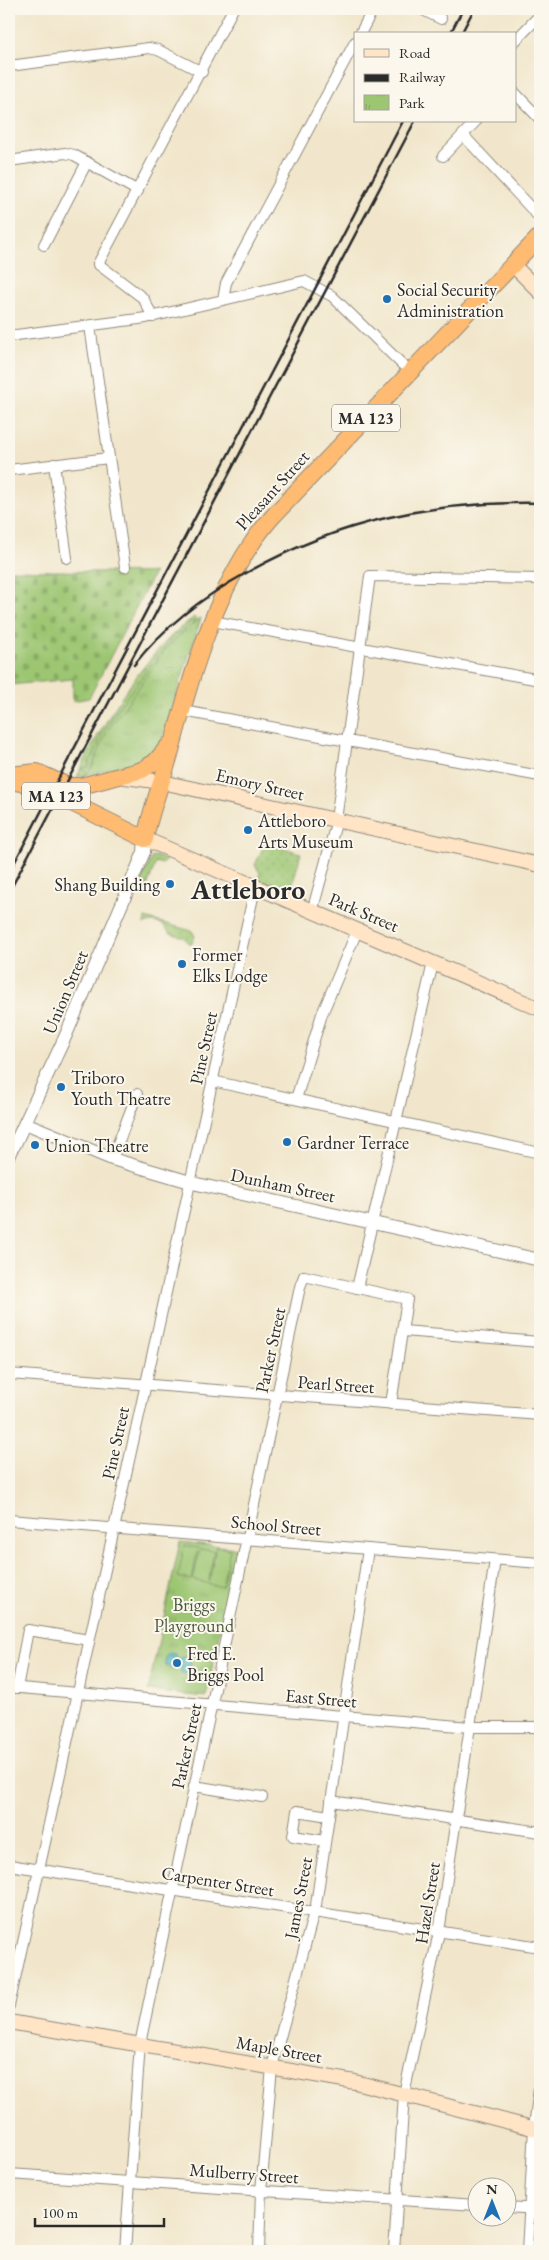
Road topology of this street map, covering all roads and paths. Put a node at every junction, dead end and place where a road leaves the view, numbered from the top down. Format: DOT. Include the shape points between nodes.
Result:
graph roads {
  1 [pos="233,9"];
  2 [pos="373,9"];
  3 [pos="420,9"];
  4 [pos="540,15"];
  5 [pos="441,19"];
  6 [pos="361,32"];
  7 [pos="516,40"];
  8 [pos="354,44"];
  9 [pos="9,66"];
  10 [pos="202,72"];
  11 [pos="516,94"];
  12 [pos="540,119"];
  13 [pos="475,122"];
  14 [pos="463,135"];
  15 [pos="443,156"];
  16 [pos="9,161"];
  17 [pos="87,162"];
  18 [pos="138,191"];
  19 [pos="540,218"];
  20 [pos="540,236"];
  21 [pos="44,245"];
  22 [pos="512,264"];
  23 [pos="540,292"];
  24 [pos="223,300"];
  25 [pos="153,317"];
  26 [pos="90,326"];
  27 [pos="9,336"];
  28 [pos="410,372"];
  29 [pos="109,458"];
  30 [pos="54,464"];
  31 [pos="9,470"];
  32 [pos="67,558"];
  33 [pos="125,567"];
  34 [pos="540,579"];
  35 [pos="212,621"];
  36 [pos="360,648"];
  37 [pos="540,680"];
  38 [pos="183,711"];
  39 [pos="174,738"];
  40 [pos="347,741"];
  41 [pos="9,775"];
  42 [pos="540,776"];
  43 [pos="117,778"];
  44 [pos="9,781"];
  45 [pos="100,782"];
  46 [pos="162,782"];
  47 [pos="102,816"];
  48 [pos="336,820"];
  49 [pos="145,839"];
  50 [pos="540,865"];
  51 [pos="255,888"];
  52 [pos="312,912"];
  53 [pos="358,931"];
  54 [pos="433,963"];
  55 [pos="540,1009"];
  56 [pos="212,1081"];
  57 [pos="137,1094"];
  58 [pos="296,1100"];
  59 [pos="396,1121"];
  60 [pos="25,1123"];
  61 [pos="10,1149"];
  62 [pos="540,1153"];
  63 [pos="112,1159"];
  64 [pos="190,1182"];
  65 [pos="372,1223"];
  66 [pos="540,1260"];
  67 [pos="357,1288"];
  68 [pos="403,1331"];
  69 [pos="540,1342"];
  70 [pos="9,1374"];
  71 [pos="145,1385"];
  72 [pos="277,1395"];
  73 [pos="392,1404"];
  74 [pos="540,1416"];
  75 [pos="9,1520"];
  76 [pos="113,1528"];
  77 [pos="246,1539"];
  78 [pos="368,1549"];
  79 [pos="494,1560"];
  80 [pos="540,1564"];
  81 [pos="89,1640"];
  82 [pos="13,1688"];
  83 [pos="77,1693"];
  84 [pos="212,1704"];
  85 [pos="344,1716"];
  86 [pos="470,1727"];
  87 [pos="540,1727"];
  88 [pos="194,1786"];
  89 [pos="262,1797"];
  90 [pos="331,1801"];
  91 [pos="329,1816"];
  92 [pos="456,1820"];
  93 [pos="540,1832"];
  94 [pos="325,1841"];
  95 [pos="9,1865"];
  96 [pos="38,1870"];
  97 [pos="172,1890"];
  98 [pos="314,1912"];
  99 [pos="440,1932"];
  100 [pos="540,1947"];
  101 [pos="9,2006"];
  102 [pos="9,2022"];
  103 [pos="140,2044"];
  104 [pos="272,2067"];
  105 [pos="540,2080"];
  106 [pos="404,2094"];
  107 [pos="537,2129"];
  108 [pos="9,2174"];
  109 [pos="130,2182"];
  110 [pos="261,2191"];
  111 [pos="398,2200"];
  112 [pos="466,2204"];
  113 [pos="516,2207"];
  114 [pos="529,2208"];
  115 [pos="540,2209"];
  116 [pos="125,2251"];
  117 [pos="259,2251"];
  118 [pos="394,2251"];
  119 [pos="527,2251"];
  1 -- 10 [label="street"];
  2 -- 6 [label="street"];
  3 -- 5 [label="street"];
  4 -- 7 [label="street"];
  8 -- 24 [label="street" via="226,283"];
  9 -- 10 [label="street" via="149,48"];
  10 -- 18 [label="street"];
  11 -- 12 [label="street"];
  13 -- 14 [label="street"];
  14 -- 15 [label="street"];
  14 -- 19 [label="street"];
  16 -- 17 [label="street" via="65,153"];
  17 -- 18 [label="street"];
  17 -- 21 [label="street"];
  18 -- 25 [label="street" via="98,264 143,298"];
  20 -- 22 [label="highway, Pleasant Street / MA 123"];
  22 -- 23 [label="main road"];
  22 -- 28 [label="highway, Pleasant Street / MA 123"];
  24 -- 25 [label="street"];
  24 -- 28 [label="street" via="297,282 310,283 332,296"];
  25 -- 26 [label="street"];
  26 -- 27 [label="street"];
  26 -- 29 [label="street"];
  28 -- 35 [label="highway, Pleasant Street / MA 123" via="260,530 233,573"];
  29 -- 30 [label="street"];
  29 -- 33 [label="street"];
  30 -- 31 [label="street"];
  30 -- 32 [label="street"];
  34 -- 36 [label="street" via="370,576"];
  35 -- 36 [label="street"];
  35 -- 38 [label="highway, Pleasant Street / MA 123"];
  36 -- 37 [label="street"];
  36 -- 40 [label="street"];
  38 -- 39 [label="highway, Pleasant Street / MA 123"];
  38 -- 40 [label="street"];
  39 -- 43 [label="highway, MA 123" via="152,764"];
  39 -- 46 [label="highway, Pleasant Street / MA 123"];
  40 -- 42 [label="street"];
  40 -- 48 [label="street"];
  41 -- 45 [label="highway, MA 123" via="37,772 74,787"];
  43 -- 45 [label="highway, MA 123"];
  43 -- 46 [label="main road, Emory Street"];
  44 -- 47 [label="highway, Park Street / MA 123" via="32,784"];
  45 -- 47 [label="highway" via="94,796 95,806"];
  46 -- 48 [label="main road, Emory Street"];
  46 -- 49 [label="highway, Pleasant Street / MA 123"];
  47 -- 49 [label="highway, Park Street / MA 123"];
  48 -- 50 [label="main road, Emory Street"];
  48 -- 52 [label="street"];
  49 -- 51 [label="main road, Park Street"];
  49 -- 60 [label="street, Union Street" via="137,869"];
  51 -- 52 [label="main road, Park Street"];
  51 -- 56 [label="street, Pine Street"];
  52 -- 53 [label="main road, Park Street"];
  53 -- 54 [label="main road, Park Street"];
  53 -- 58 [label="street" via="322,1014"];
  54 -- 55 [label="main road, Park Street"];
  54 -- 59 [label="street"];
  56 -- 58 [label="street"];
  56 -- 64 [label="street, Pine Street"];
  57 -- 63 [label="street"];
  58 -- 59 [label="street"];
  59 -- 62 [label="street"];
  59 -- 65 [label="street"];
  60 -- 61 [label="street, Union Street"];
  60 -- 63 [label="street, Dunham Street"];
  63 -- 64 [label="street, Dunham Street"];
  64 -- 65 [label="street, Dunham Street"];
  64 -- 71 [label="street, Pine Street"];
  65 -- 66 [label="street, Dunham Street"];
  65 -- 67 [label="street"];
  67 -- 68 [label="street" via="407,1299"];
  67 -- 72 [label="street, Parker Street" via="304,1276"];
  68 -- 69 [label="street"];
  68 -- 73 [label="street"];
  70 -- 71 [label="street, Pearl Street"];
  71 -- 72 [label="street, Pearl Street"];
  71 -- 76 [label="street, Pine Street"];
  72 -- 73 [label="street, Pearl Street"];
  72 -- 77 [label="street, Parker Street"];
  73 -- 74 [label="street, Pearl Street"];
  75 -- 76 [label="street, School Street"];
  76 -- 77 [label="street, School Street"];
  76 -- 81 [label="street, Pine Street"];
  77 -- 78 [label="street, School Street"];
  77 -- 84 [label="street, Parker Street"];
  78 -- 79 [label="street, School Street"];
  78 -- 85 [label="street, James Street"];
  79 -- 80 [label="street, School Street"];
  79 -- 86 [label="street, Hazel Street"];
  81 -- 82 [label="street" via="28,1630"];
  81 -- 83 [label="street, Pine Street"];
  82 -- 83 [label="street, East Street"];
  83 -- 84 [label="street, East Street"];
  83 -- 96 [label="street, Pine Street"];
  84 -- 85 [label="street, East Street"];
  84 -- 88 [label="street, Parker Street"];
  85 -- 86 [label="street, East Street"];
  85 -- 90 [label="street, James Street"];
  86 -- 87 [label="street, East Street"];
  86 -- 92 [label="street, Hazel Street"];
  88 -- 89 [label="street"];
  88 -- 97 [label="street, Parker Street"];
  90 -- 91 [label="street, James Street"];
  90 -- 92 [label="street"];
  91 -- 94 [label="street, James Street"];
  91 -- 94 [label="street" via="297,1811 292,1836"];
  92 -- 93 [label="street"];
  92 -- 99 [label="street, Hazel Street"];
  94 -- 98 [label="street, James Street"];
  95 -- 96 [label="street, Carpenter Street"];
  96 -- 97 [label="street, Carpenter Street"];
  96 -- 101 [label="street, Pine Street"];
  97 -- 98 [label="street, Carpenter Street"];
  97 -- 103 [label="street, Parker Street"];
  98 -- 99 [label="street, Carpenter Street"];
  98 -- 104 [label="street, James Street"];
  99 -- 100 [label="street, Carpenter Street"];
  99 -- 106 [label="street, Hazel Street"];
  102 -- 103 [label="main road, Maple Street"];
  103 -- 104 [label="main road, Maple Street"];
  103 -- 109 [label="street, Parker Street"];
  104 -- 106 [label="main road, Maple Street"];
  104 -- 110 [label="street, James Street"];
  105 -- 107 [label="street"];
  106 -- 107 [label="main road, Maple Street"];
  106 -- 111 [label="street, Hazel Street"];
  107 -- 114 [label="street"];
  108 -- 109 [label="street, Mulberry Street"];
  109 -- 110 [label="street, Mulberry Street"];
  109 -- 116 [label="street, Parker Street"];
  110 -- 111 [label="street, Mulberry Street"];
  110 -- 117 [label="street, James Street"];
  111 -- 112 [label="street, Mulberry Street"];
  111 -- 118 [label="street, Hazel Street"];
  113 -- 114 [label="street"];
  114 -- 115 [label="street"];
  114 -- 119 [label="street"];
}
